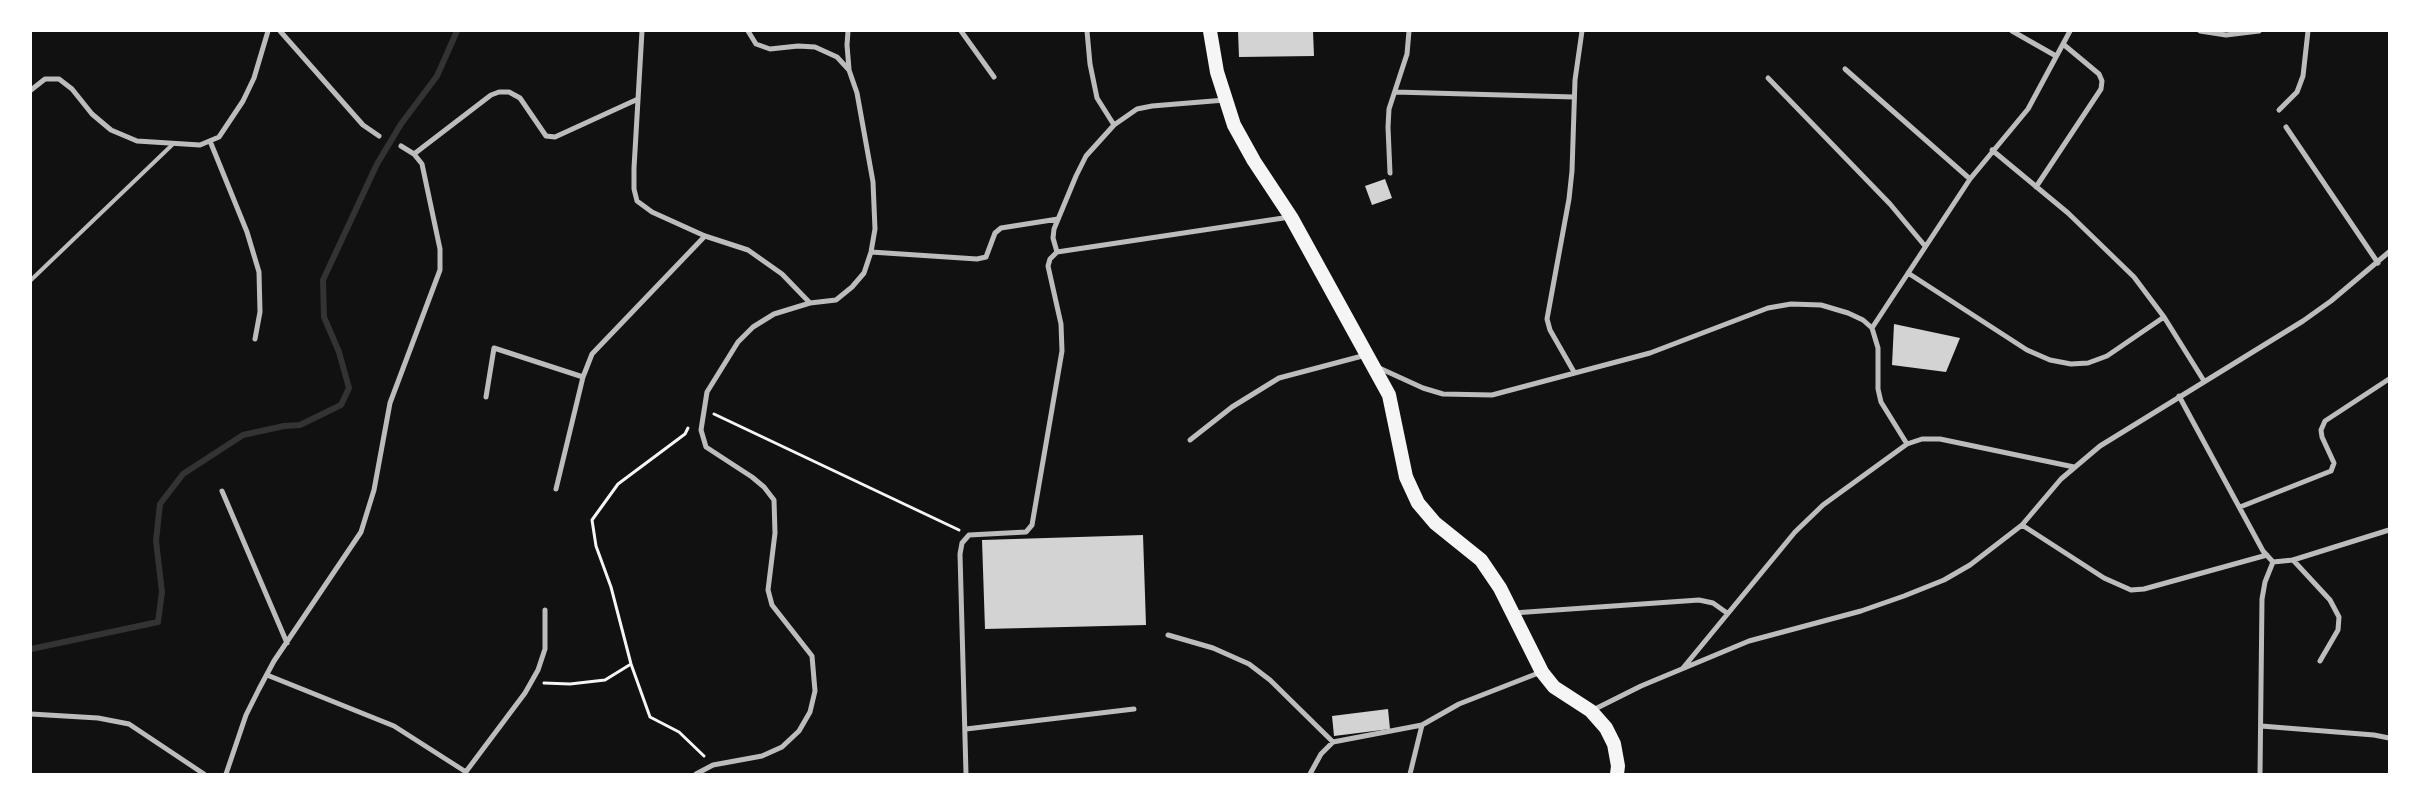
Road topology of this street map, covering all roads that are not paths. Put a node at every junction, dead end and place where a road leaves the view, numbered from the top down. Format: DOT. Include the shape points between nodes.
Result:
graph roads {
  1 [pos="268,31"];
  2 [pos="280,31"];
  3 [pos="642,31"];
  4 [pos="748,31"];
  5 [pos="848,31"];
  6 [pos="961,31"];
  7 [pos="1087,31"];
  8 [pos="1210,31"];
  9 [pos="1409,31"];
  10 [pos="1582,31"];
  11 [pos="2012,31"];
  12 [pos="2070,31"];
  13 [pos="2200,31"];
  14 [pos="2259,31"];
  15 [pos="2308,31"];
  16 [pos="2063,44"];
  17 [pos="2056,56"];
  18 [pos="1845,69"];
  19 [pos="849,70"];
  20 [pos="994,77"];
  21 [pos="1768,78"];
  22 [pos="31,90"];
  23 [pos="1395,92"];
  24 [pos="1574,97"];
  25 [pos="638,100"];
  26 [pos="1226,100"];
  27 [pos="2279,110"];
  28 [pos="1114,125"];
  29 [pos="2286,127"];
  30 [pos="379,136"];
  31 [pos="210,141"];
  32 [pos="172,145"];
  33 [pos="401,146"];
  34 [pos="1992,150"];
  35 [pos="414,154"];
  36 [pos="1390,173"];
  37 [pos="1970,179"];
  38 [pos="2036,187"];
  39 [pos="1290,217"];
  40 [pos="1058,220"];
  41 [pos="704,236"];
  42 [pos="1925,246"];
  43 [pos="872,252"];
  44 [pos="1057,252"];
  45 [pos="2389,252"];
  46 [pos="2378,263"];
  47 [pos="1908,273"];
  48 [pos="31,280"];
  49 [pos="810,303"];
  50 [pos="2164,317"];
  51 [pos="1872,328"];
  52 [pos="255,339"];
  53 [pos="1370,360"];
  54 [pos="1574,372"];
  55 [pos="583,377"];
  56 [pos="2389,379"];
  57 [pos="2204,381"];
  58 [pos="2179,396"];
  59 [pos="486,397"];
  60 [pos="1190,440"];
  61 [pos="1906,444"];
  62 [pos="2074,467"];
  63 [pos="556,489"];
  64 [pos="222,492"];
  65 [pos="2240,507"];
  66 [pos="2022,525"];
  67 [pos="2389,530"];
  68 [pos="2267,555"];
  69 [pos="2293,560"];
  70 [pos="2273,562"];
  71 [pos="545,610"];
  72 [pos="1513,613"];
  73 [pos="1727,614"];
  74 [pos="1168,635"];
  75 [pos="287,643"];
  76 [pos="2320,661"];
  77 [pos="1682,669"];
  78 [pos="1542,672"];
  79 [pos="266,675"];
  80 [pos="1134,708"];
  81 [pos="1591,711"];
  82 [pos="31,714"];
  83 [pos="1422,726"];
  84 [pos="2260,726"];
  85 [pos="966,729"];
  86 [pos="2389,738"];
  87 [pos="1333,742"];
  88 [pos="465,773"];
  89 [pos="204,774"];
  90 [pos="226,774"];
  91 [pos="696,774"];
  92 [pos="966,774"];
  93 [pos="1310,774"];
  94 [pos="1410,774"];
  95 [pos="1617,774"];
  96 [pos="2260,774"];
  1 -- 31 [label="street" via="254,78 243,101 219,137"];
  2 -- 30 [label="street" via="363,125"];
  3 -- 25 [label="street"];
  4 -- 19 [label="street" via="756,44 763,47 815,47 837,57"];
  5 -- 19 [label="street"];
  6 -- 20 [label="street"];
  7 -- 28 [label="street" via="1097,98"];
  8 -- 26 [label="highway"];
  9 -- 23 [label="street" via="1408,54"];
  10 -- 24 [label="street"];
  11 -- 17 [label="street"];
  12 -- 16 [label="street"];
  13 -- 14 [label="street" via="2226,35"];
  15 -- 27 [label="street" via="2298,92"];
  16 -- 17 [label="street"];
  16 -- 38 [label="street" via="2099,74 2101,89"];
  17 -- 34 [label="street" via="2028,109"];
  18 -- 37 [label="street"];
  19 -- 43 [label="street" via="857,93 873,182 875,229"];
  21 -- 42 [label="street" via="1890,204"];
  22 -- 32 [label="street" via="44,79 59,79 72,88 92,114 111,130 137,141"];
  23 -- 24 [label="street"];
  23 -- 36 [label="street" via="1389,109"];
  24 -- 54 [label="street" via="1571,180 1547,319"];
  25 -- 35 [label="street" via="555,137 546,136 520,98 499,92"];
  25 -- 41 [label="street" via="634,168 637,201 652,212"];
  26 -- 28 [label="street" via="1137,109"];
  26 -- 39 [label="highway" via="1234,125"];
  28 -- 40 [label="street" via="1086,156"];
  29 -- 46 [label="street"];
  31 -- 32 [label="street" via="200,145"];
  31 -- 52 [label="street" via="248,232 257,266 260,312"];
  32 -- 48 [label="lane"];
  33 -- 35 [label="street"];
  34 -- 37 [label="street"];
  34 -- 38 [label="street"];
  35 -- 75 [label="street" via="422,164 440,249 440,270 390,403 374,490 361,532"];
  37 -- 42 [label="street"];
  38 -- 50 [label="street" via="2128,271"];
  39 -- 44 [label="street"];
  39 -- 53 [label="highway"];
  40 -- 43 [label="street" via="1001,228 995,234 986,257 977,259"];
  40 -- 44 [label="street" via="1053,238"];
  41 -- 49 [label="street" via="748,250 769,263"];
  41 -- 55 [label="street" via="607,336 592,354"];
  42 -- 47 [label="street"];
  43 -- 49 [label="street" via="864,273 852,287 836,300"];
  44 -- 85 [label="street" via="1048,266 1062,351 1032,524 1026,532 969,535 962,543"];
  45 -- 46 [label="street"];
  46 -- 57 [label="street" via="2303,321"];
  47 -- 50 [label="street" via="2027,350 2050,360 2071,364 2088,363 2107,356"];
  47 -- 51 [label="street"];
  49 -- 91 [label="street" via="774,314 743,337 707,392 701,430 706,447 752,477 774,500 775,534 768,590 772,604 812,656 815,691 810,712 799,731 782,747 762,756 713,765"];
  50 -- 57 [label="street"];
  51 -- 54 [label="street" via="1848,313 1821,305 1791,304 1768,308 1650,353"];
  51 -- 61 [label="street" via="1878,348 1878,389"];
  53 -- 54 [label="street" via="1423,388 1464,396 1492,395"];
  53 -- 60 [label="street" via="1280,378 1232,407"];
  53 -- 72 [label="highway" via="1389,395 1406,477 1418,503 1435,522 1481,560"];
  55 -- 59 [label="street" via="494,348"];
  55 -- 63 [label="street"];
  56 -- 65 [label="street" via="2325,421 2321,430 2334,463 2331,471"];
  57 -- 58 [label="street"];
  58 -- 62 [label="street" via="2100,446"];
  58 -- 65 [label="street"];
  61 -- 62 [label="street" via="1940,439"];
  61 -- 73 [label="street" via="1823,505 1795,532"];
  62 -- 66 [label="street"];
  64 -- 75 [label="street"];
  65 -- 68 [label="street"];
  66 -- 68 [label="street" via="2104,578 2131,590"];
  66 -- 77 [label="street" via="1970,565 1944,580 1861,611 1749,641"];
  67 -- 69 [label="street"];
  68 -- 70 [label="street"];
  69 -- 70 [label="street"];
  69 -- 76 [label="street" via="2330,600 2339,617 2338,630"];
  70 -- 84 [label="street" via="2262,599"];
  71 -- 88 [label="street" via="545,649 538,670 525,693"];
  72 -- 73 [label="street" via="1699,600 1713,603"];
  72 -- 78 [label="highway"];
  73 -- 77 [label="street"];
  74 -- 87 [label="street" via="1213,648 1249,664 1270,680"];
  75 -- 79 [label="street"];
  77 -- 81 [label="street"];
  78 -- 81 [label="highway" via="1554,687"];
  78 -- 83 [label="street" via="1459,704"];
  79 -- 88 [label="street" via="394,726"];
  79 -- 90 [label="street" via="246,715"];
  80 -- 85 [label="street"];
  81 -- 95 [label="highway" via="1606,728 1614,744"];
  82 -- 89 [label="street" via="98,718 129,724"];
  83 -- 87 [label="street"];
  83 -- 94 [label="street"];
  84 -- 86 [label="street"];
  84 -- 96 [label="street"];
  85 -- 92 [label="street"];
  87 -- 93 [label="street" via="1321,754"];
}
